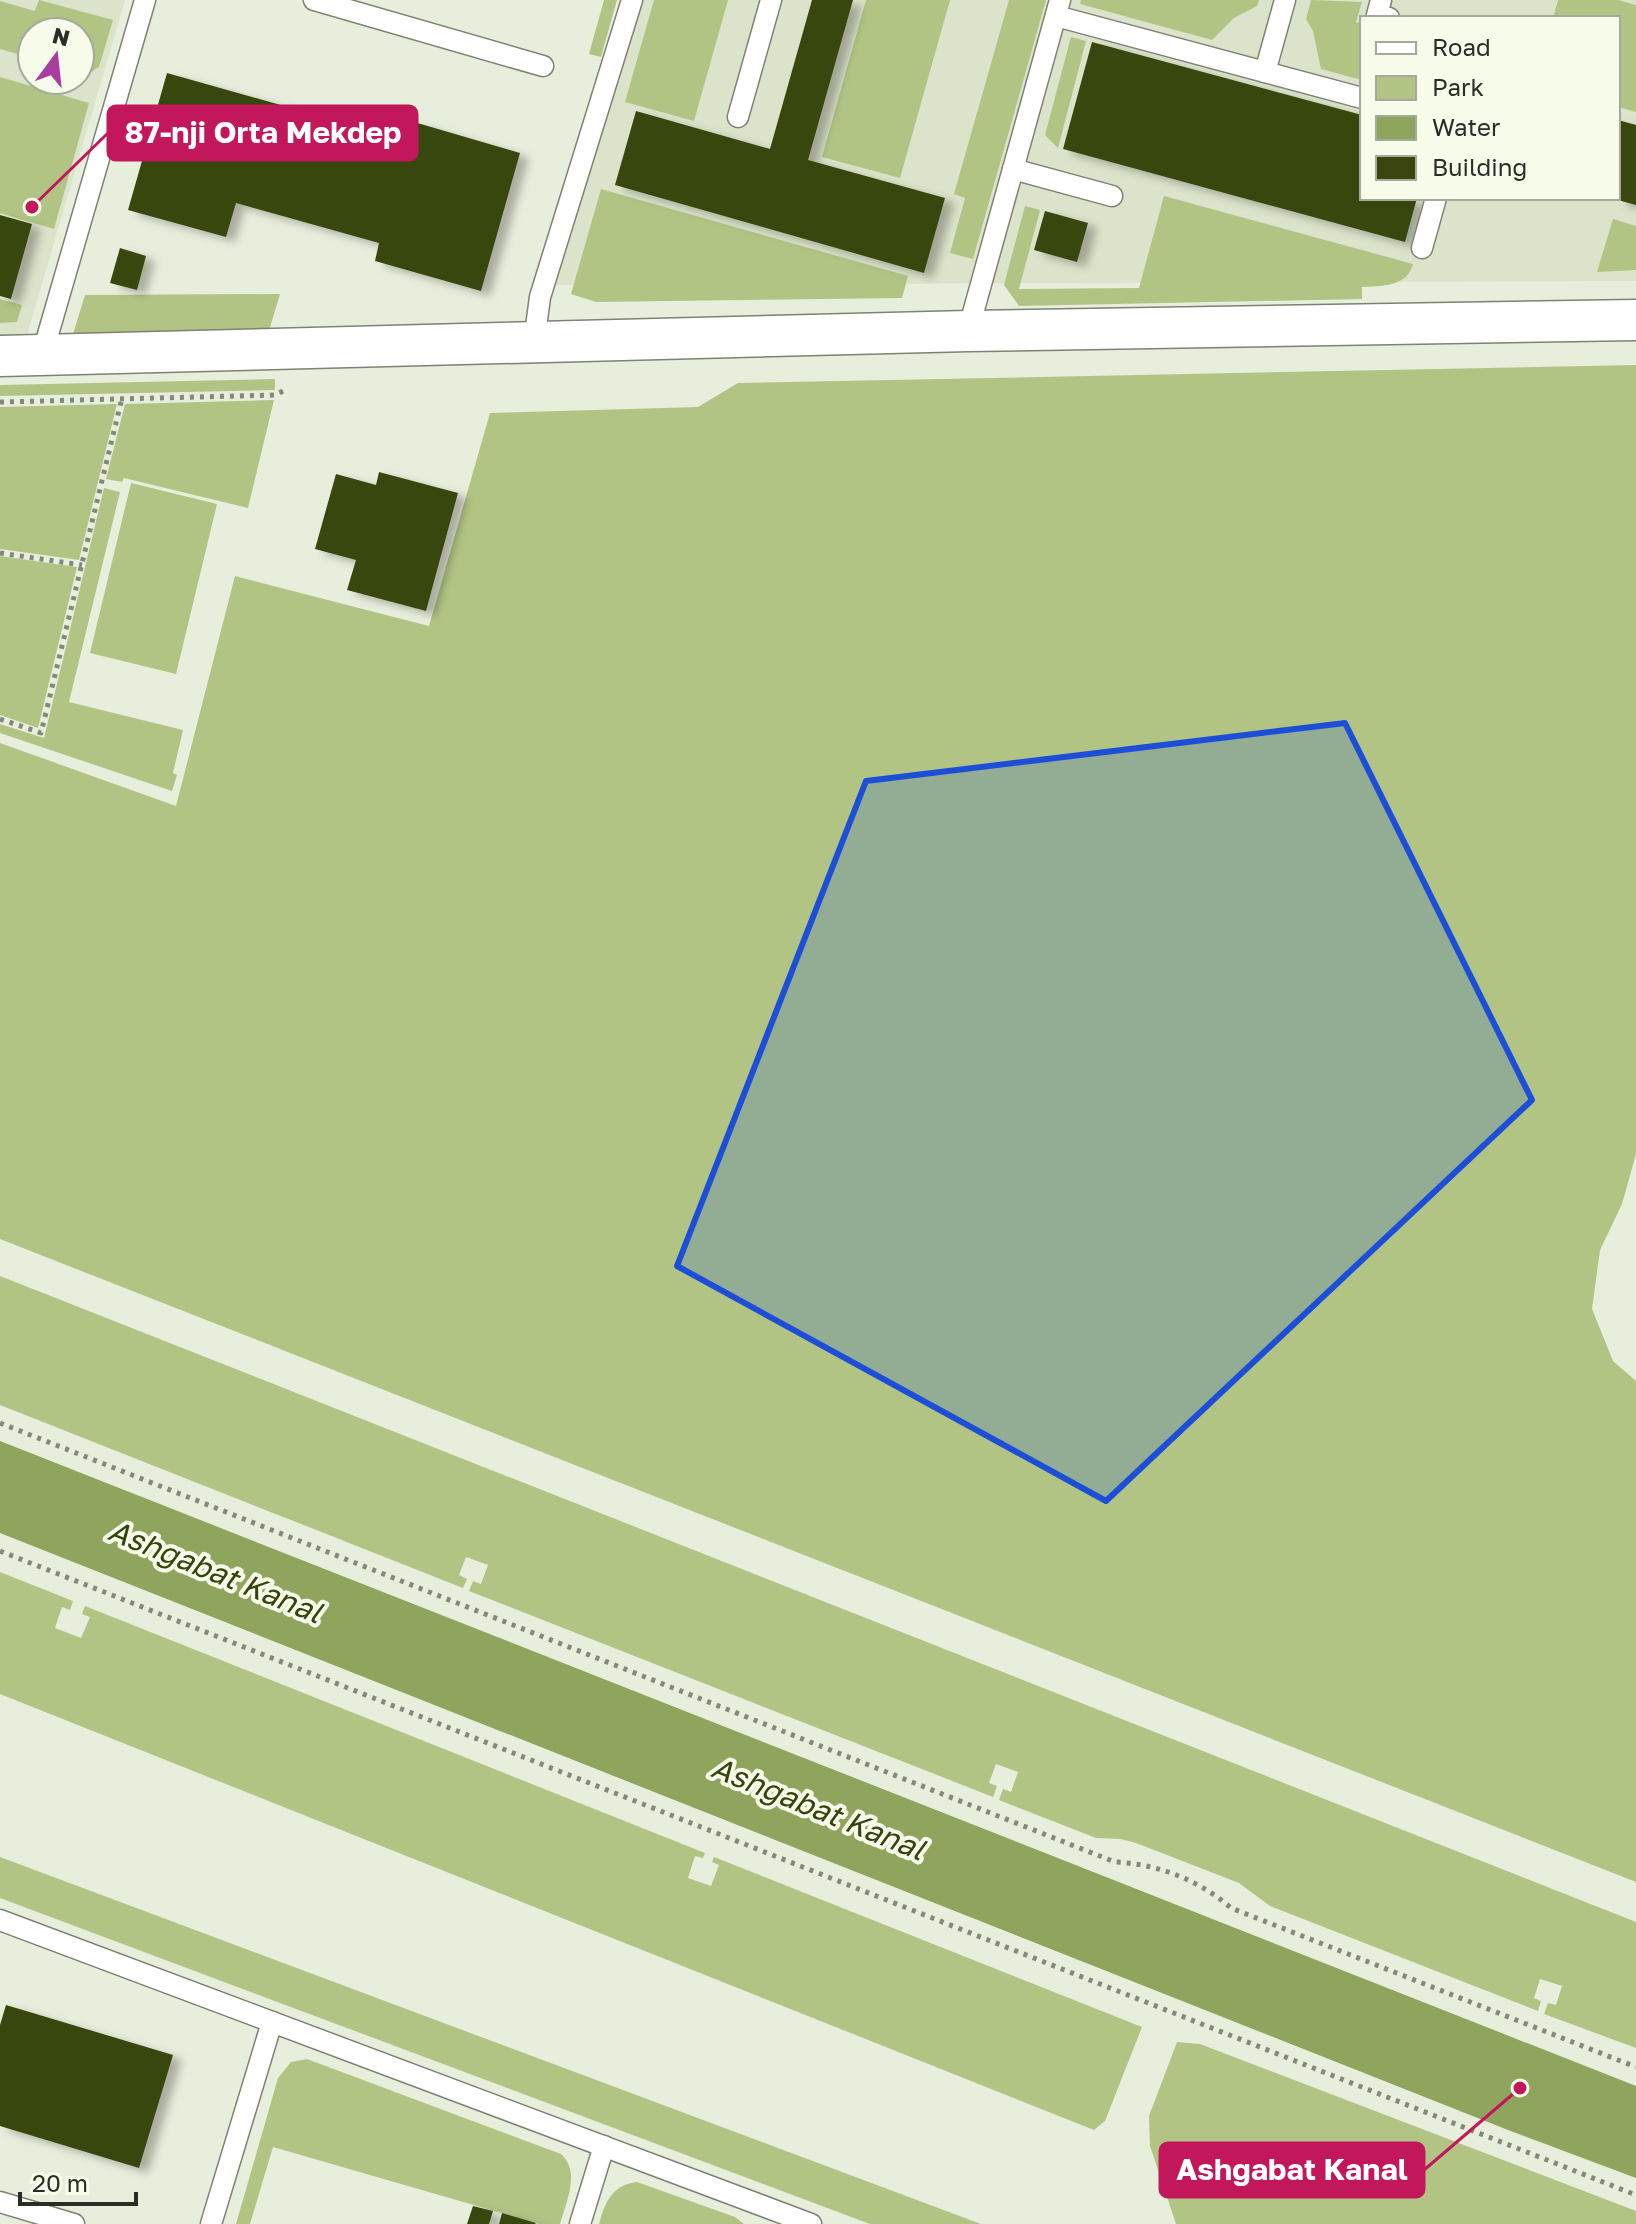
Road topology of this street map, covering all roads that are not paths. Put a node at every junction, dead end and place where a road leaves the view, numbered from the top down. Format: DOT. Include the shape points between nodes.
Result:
graph roads {
  1 [pos="145,0"];
  2 [pos="314,0"];
  3 [pos="632,0"];
  4 [pos="771,0"];
  5 [pos="1285,0"];
  6 [pos="1058,8"];
  7 [pos="543,66"];
  8 [pos="1265,72"];
  9 [pos="1360,97"];
  10 [pos="738,117"];
  11 [pos="1013,169"];
  12 [pos="1112,196"];
  13 [pos="1435,200"];
  14 [pos="1422,248"];
  15 [pos="1636,320"];
  16 [pos="968,331"];
  17 [pos="534,342"];
  18 [pos="42,355"];
  19 [pos="0,356"];
  20 [pos="0,1920"];
  21 [pos="272,2022"];
  22 [pos="604,2146"];
  23 [pos="0,2202"];
  24 [pos="74,2224"];
  25 [pos="211,2224"];
  26 [pos="580,2224"];
  27 [pos="811,2224"];
  1 -- 18 [label="lane"];
  2 -- 7 [label="lane"];
  3 -- 17 [label="lane" via="540,297"];
  4 -- 10 [label="lane"];
  5 -- 8 [label="lane"];
  6 -- 8 [label="lane"];
  6 -- 11 [label="lane"];
  8 -- 9 [label="lane"];
  11 -- 12 [label="lane"];
  11 -- 16 [label="lane"];
  13 -- 14 [label="lane"];
  15 -- 16 [label="street"];
  16 -- 17 [label="street"];
  17 -- 18 [label="street"];
  18 -- 19 [label="street"];
  20 -- 21 [label="lane"];
  21 -- 22 [label="lane"];
  21 -- 25 [label="lane"];
  22 -- 26 [label="lane"];
  22 -- 27 [label="lane"];
  23 -- 24 [label="lane"];
}
